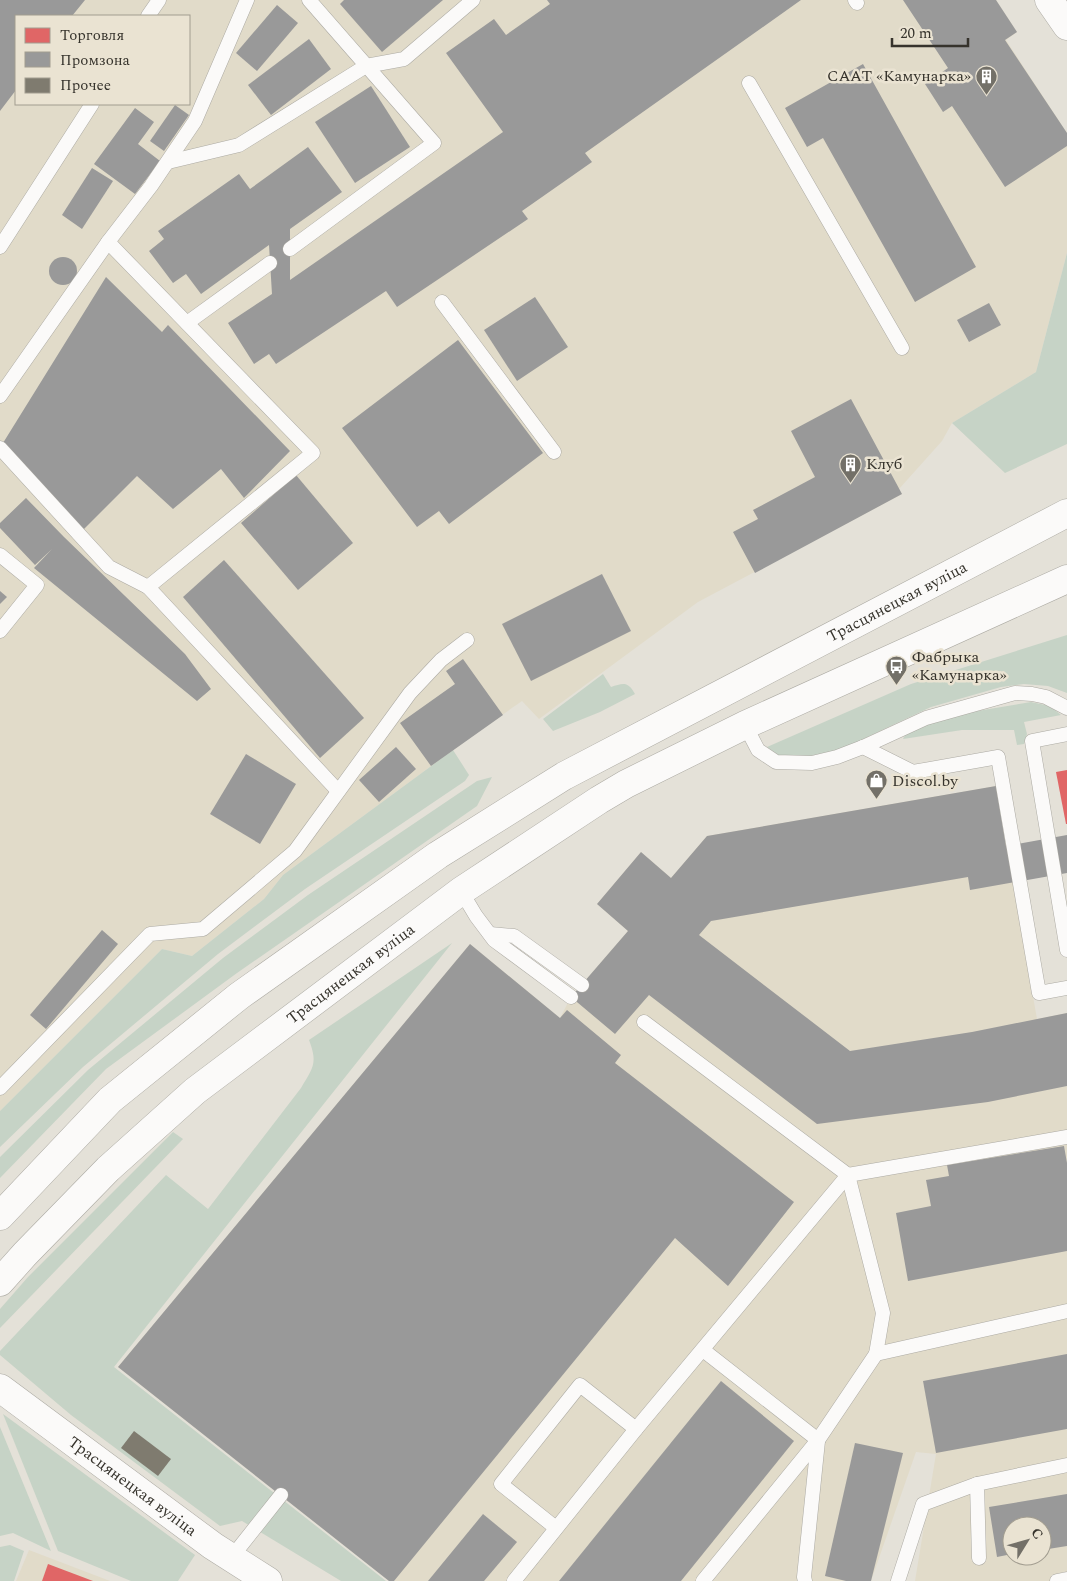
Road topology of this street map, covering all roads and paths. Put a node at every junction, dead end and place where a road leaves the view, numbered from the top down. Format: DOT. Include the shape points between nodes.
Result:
graph roads {
  1 [pos="158,0"];
  2 [pos="247,0"];
  3 [pos="308,0"];
  4 [pos="473,0"];
  5 [pos="1049,0"];
  6 [pos="149,15"];
  7 [pos="1067,26"];
  8 [pos="366,66"];
  9 [pos="749,83"];
  10 [pos="91,105"];
  11 [pos="168,162"];
  12 [pos="1,242"];
  13 [pos="108,242"];
  14 [pos="290,249"];
  15 [pos="270,263"];
  16 [pos="442,302"];
  17 [pos="187,323"];
  18 [pos="902,348"];
  19 [pos="0,396"];
  20 [pos="0,448"];
  21 [pos="554,452"];
  22 [pos="1067,513"];
  23 [pos="0,556"];
  24 [pos="1067,579"];
  25 [pos="148,587"];
  26 [pos="0,631"];
  27 [pos="467,640"];
  28 [pos="726,691"];
  29 [pos="1067,708"];
  30 [pos="745,725"];
  31 [pos="1067,734"];
  32 [pos="863,747"];
  33 [pos="338,791"];
  34 [pos="461,891"];
  35 [pos="490,934"];
  36 [pos="1067,950"];
  37 [pos="582,985"];
  38 [pos="1067,988"];
  39 [pos="572,997"];
  40 [pos="644,1022"];
  41 [pos="0,1088"];
  42 [pos="1067,1136"];
  43 [pos="848,1175"];
  44 [pos="0,1216"];
  45 [pos="0,1282"];
  46 [pos="1067,1311"];
  47 [pos="702,1350"];
  48 [pos="876,1354"];
  49 [pos="0,1388"];
  50 [pos="636,1429"];
  51 [pos="818,1440"];
  52 [pos="1067,1465"];
  53 [pos="977,1484"];
  54 [pos="280,1495"];
  55 [pos="556,1528"];
  56 [pos="231,1558"];
  57 [pos="979,1558"];
  58 [pos="1067,1579"];
  59 [pos="268,1581"];
  60 [pos="514,1581"];
  61 [pos="703,1581"];
  62 [pos="805,1581"];
  63 [pos="898,1581"];
  64 [pos="1057,1581"];
  1 -- 6 [label="lane"];
  2 -- 11 [label="lane" via="195,121"];
  3 -- 8 [label="lane"];
  4 -- 8 [label="lane" via="404,58"];
  5 -- 7 [label="main road"];
  8 -- 11 [label="lane" via="239,146"];
  8 -- 14 [label="lane" via="434,143"];
  9 -- 18 [label="lane"];
  10 -- 12 [label="lane"];
  11 -- 13 [label="lane"];
  13 -- 17 [label="lane"];
  13 -- 19 [label="lane"];
  15 -- 17 [label="lane"];
  16 -- 21 [label="lane"];
  17 -- 25 [label="lane" via="313,453"];
  20 -- 25 [label="lane" via="109,567"];
  22 -- 28 [label="main road, Трасцянецкая вуліца"];
  23 -- 26 [label="lane" via="37,585"];
  24 -- 30 [label="main road, Трасцянецкая вуліца"];
  25 -- 33 [label="lane"];
  27 -- 33 [label="lane" via="441,660 410,693"];
  28 -- 30 [label="main road"];
  28 -- 44 [label="main road, Трасцянецкая вуліца" via="547,786 438,855 239,996 110,1100"];
  29 -- 32 [label="lane" via="1046,697 1015,693 926,718"];
  30 -- 32 [label="lane" via="758,750 776,762 812,762"];
  30 -- 34 [label="main road, Трасцянецкая вуліца" via="626,784"];
  31 -- 36 [label="lane" via="1032,741"];
  32 -- 38 [label="lane" via="913,772 998,757 1039,993"];
  33 -- 41 [label="lane" via="295,851 203,930 150,934"];
  34 -- 35 [label="lane"];
  34 -- 45 [label="main road, Трасцянецкая вуліца" via="195,1091 108,1169"];
  35 -- 37 [label="lane" via="514,936"];
  35 -- 39 [label="lane"];
  40 -- 43 [label="lane"];
  42 -- 43 [label="lane"];
  43 -- 47 [label="lane"];
  43 -- 48 [label="lane" via="883,1313"];
  46 -- 48 [label="lane"];
  47 -- 50 [label="lane"];
  47 -- 51 [label="lane"];
  48 -- 51 [label="lane"];
  49 -- 56 [label="main road, Трасцянецкая вуліца"];
  50 -- 55 [label="lane"];
  50 -- 55 [label="lane" via="580,1385 501,1484"];
  51 -- 61 [label="lane"];
  51 -- 62 [label="lane"];
  52 -- 53 [label="lane"];
  53 -- 57 [label="lane"];
  53 -- 63 [label="lane" via="923,1504"];
  54 -- 56 [label="lane"];
  55 -- 60 [label="lane"];
  56 -- 59 [label="main road, Трасцянецкая вуліца"];
  58 -- 64 [label="lane"];
}
